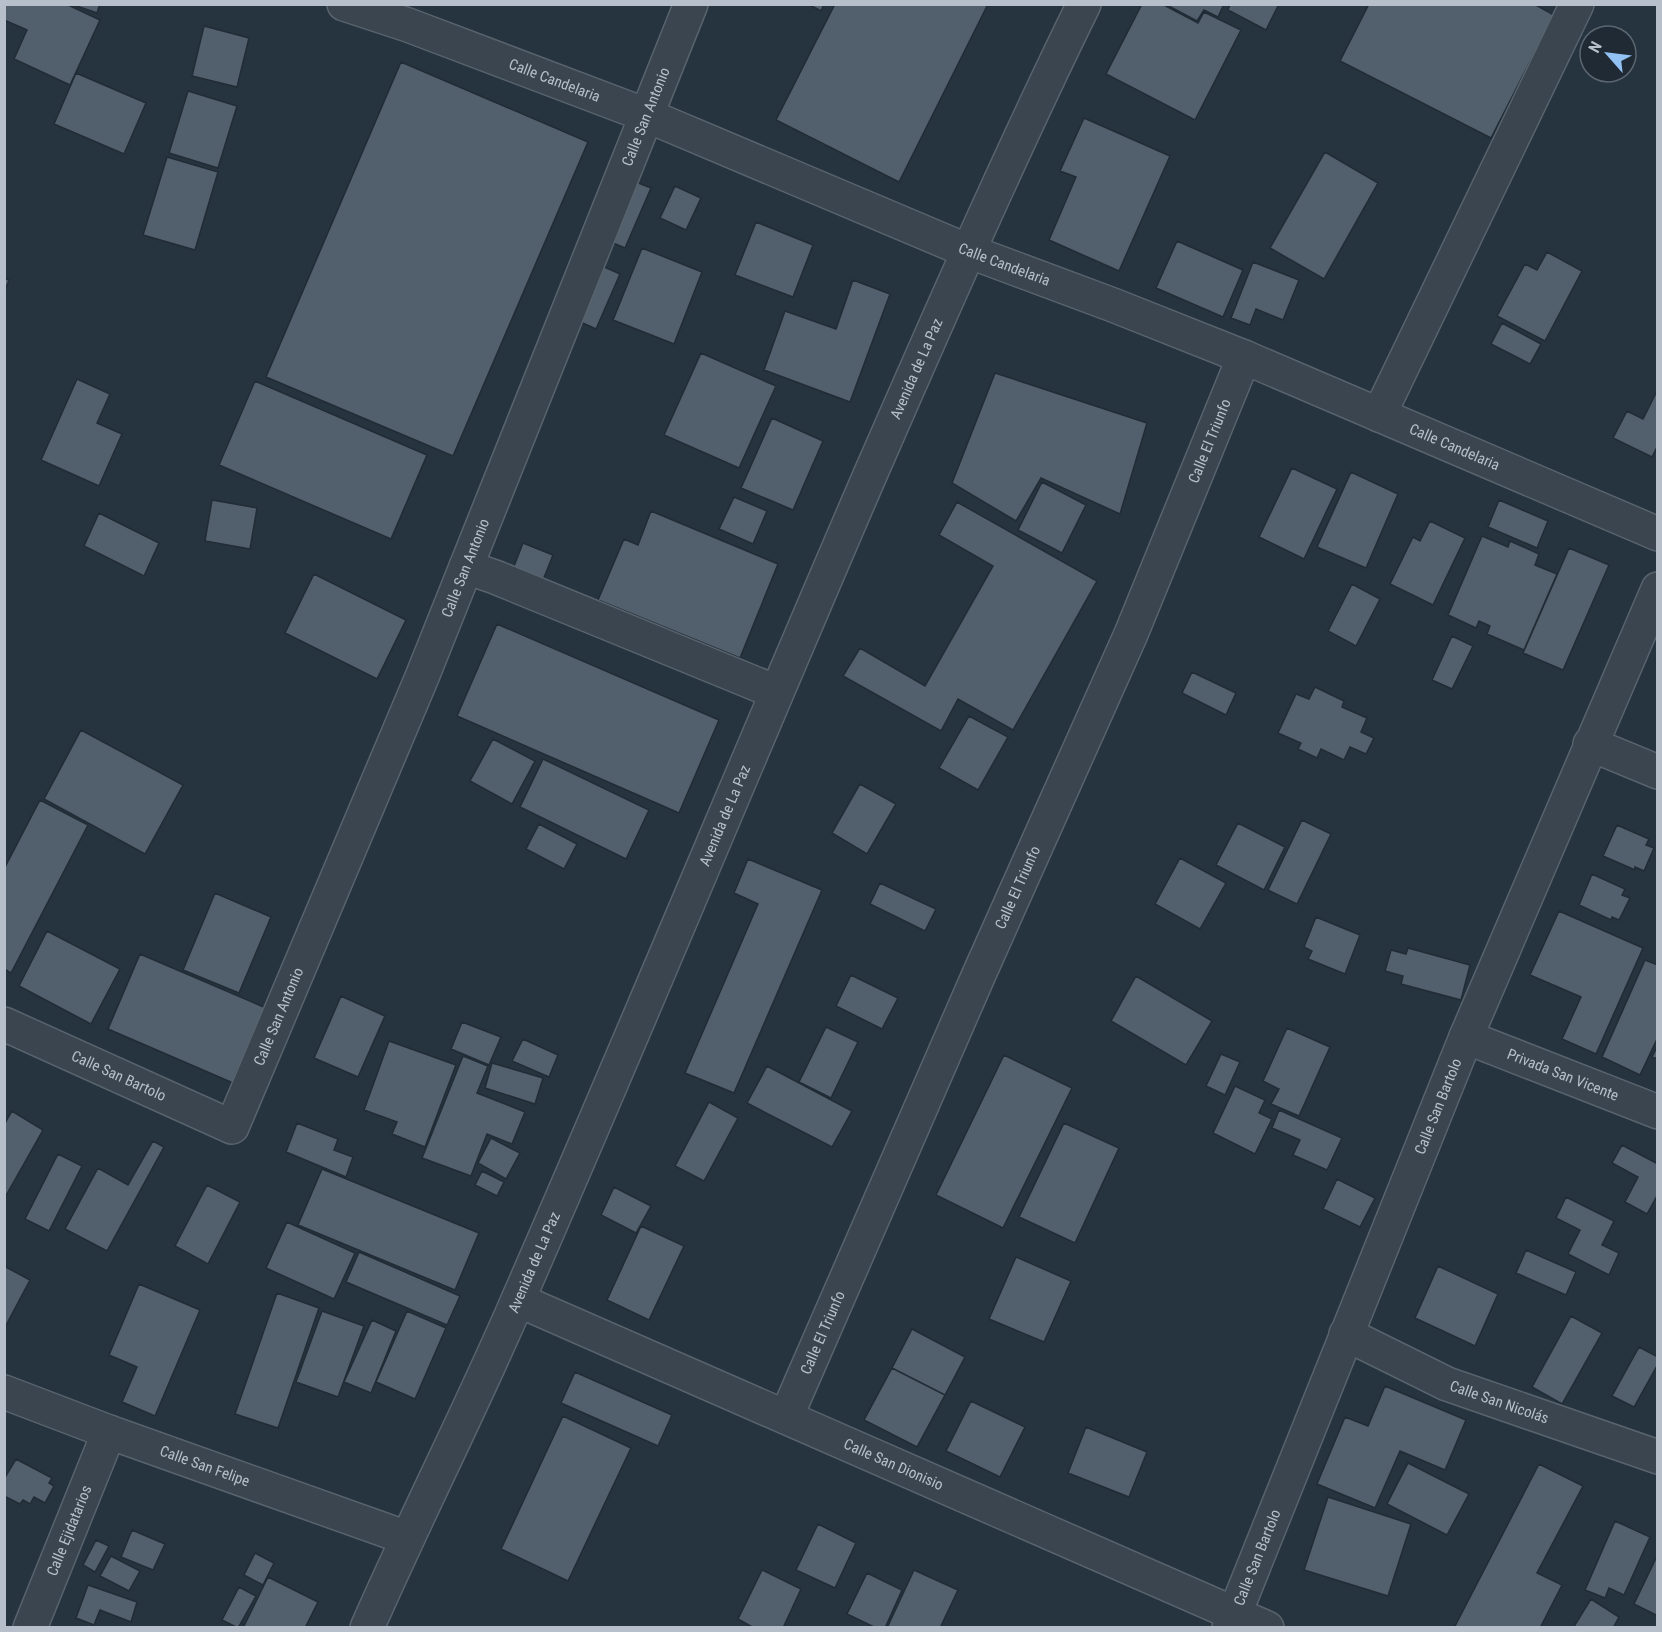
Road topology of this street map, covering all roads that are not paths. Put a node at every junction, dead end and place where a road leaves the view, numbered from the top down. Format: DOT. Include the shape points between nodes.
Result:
graph roads {
  1 [pos="344,4"];
  2 [pos="691,4"];
  3 [pos="1084,4"];
  4 [pos="1577,4"];
  5 [pos="646,115"];
  6 [pos="968,250"];
  7 [pos="1244,357"];
  8 [pos="1379,415"];
  9 [pos="1658,534"];
  10 [pos="466,567"];
  11 [pos="1658,589"];
  12 [pos="776,692"];
  13 [pos="1590,744"];
  14 [pos="1658,772"];
  15 [pos="4,1024"];
  16 [pos="1466,1037"];
  17 [pos="1658,1112"];
  18 [pos="232,1127"];
  19 [pos="518,1300"];
  20 [pos="1346,1334"];
  21 [pos="4,1392"];
  22 [pos="786,1417"];
  23 [pos="108,1432"];
  24 [pos="1658,1457"];
  25 [pos="407,1538"];
  26 [pos="1231,1620"];
  27 [pos="30,1628"];
  28 [pos="367,1628"];
  29 [pos="1267,1628"];
  1 -- 5 [label="street, Calle Candelaria"];
  2 -- 5 [label="street, Calle San Antonio"];
  3 -- 6 [label="street, Avenida de La Paz"];
  4 -- 8 [label="street"];
  5 -- 6 [label="street, Calle Candelaria"];
  5 -- 10 [label="street, Calle San Antonio"];
  6 -- 7 [label="street, Calle Candelaria"];
  6 -- 12 [label="street, Avenida de La Paz"];
  7 -- 8 [label="street, Calle Candelaria"];
  7 -- 22 [label="street, Calle El Triunfo" via="1131,634"];
  8 -- 9 [label="street, Calle Candelaria"];
  10 -- 12 [label="street"];
  10 -- 18 [label="street, Calle San Antonio"];
  11 -- 13 [label="street, Calle San Bartolo"];
  12 -- 19 [label="street, Avenida de La Paz"];
  13 -- 14 [label="street"];
  13 -- 16 [label="street, Calle San Bartolo"];
  15 -- 18 [label="street, Calle San Bartolo"];
  16 -- 17 [label="street, Privada San Vicente"];
  16 -- 20 [label="street, Calle San Bartolo"];
  19 -- 22 [label="street, Calle San Dionisio"];
  19 -- 25 [label="street, Avenida de La Paz"];
  20 -- 24 [label="street, Calle San Nicolás" via="1447,1384"];
  20 -- 26 [label="street, Calle San Bartolo"];
  21 -- 23 [label="street, Calle San Felipe"];
  22 -- 26 [label="street, Calle San Dionisio"];
  23 -- 25 [label="street, Calle San Felipe"];
  23 -- 27 [label="street, Calle Ejidatarios"];
  25 -- 28 [label="street, Avenida de La Paz"];
  26 -- 29 [label="street, Calle San Dionisio"];
}
